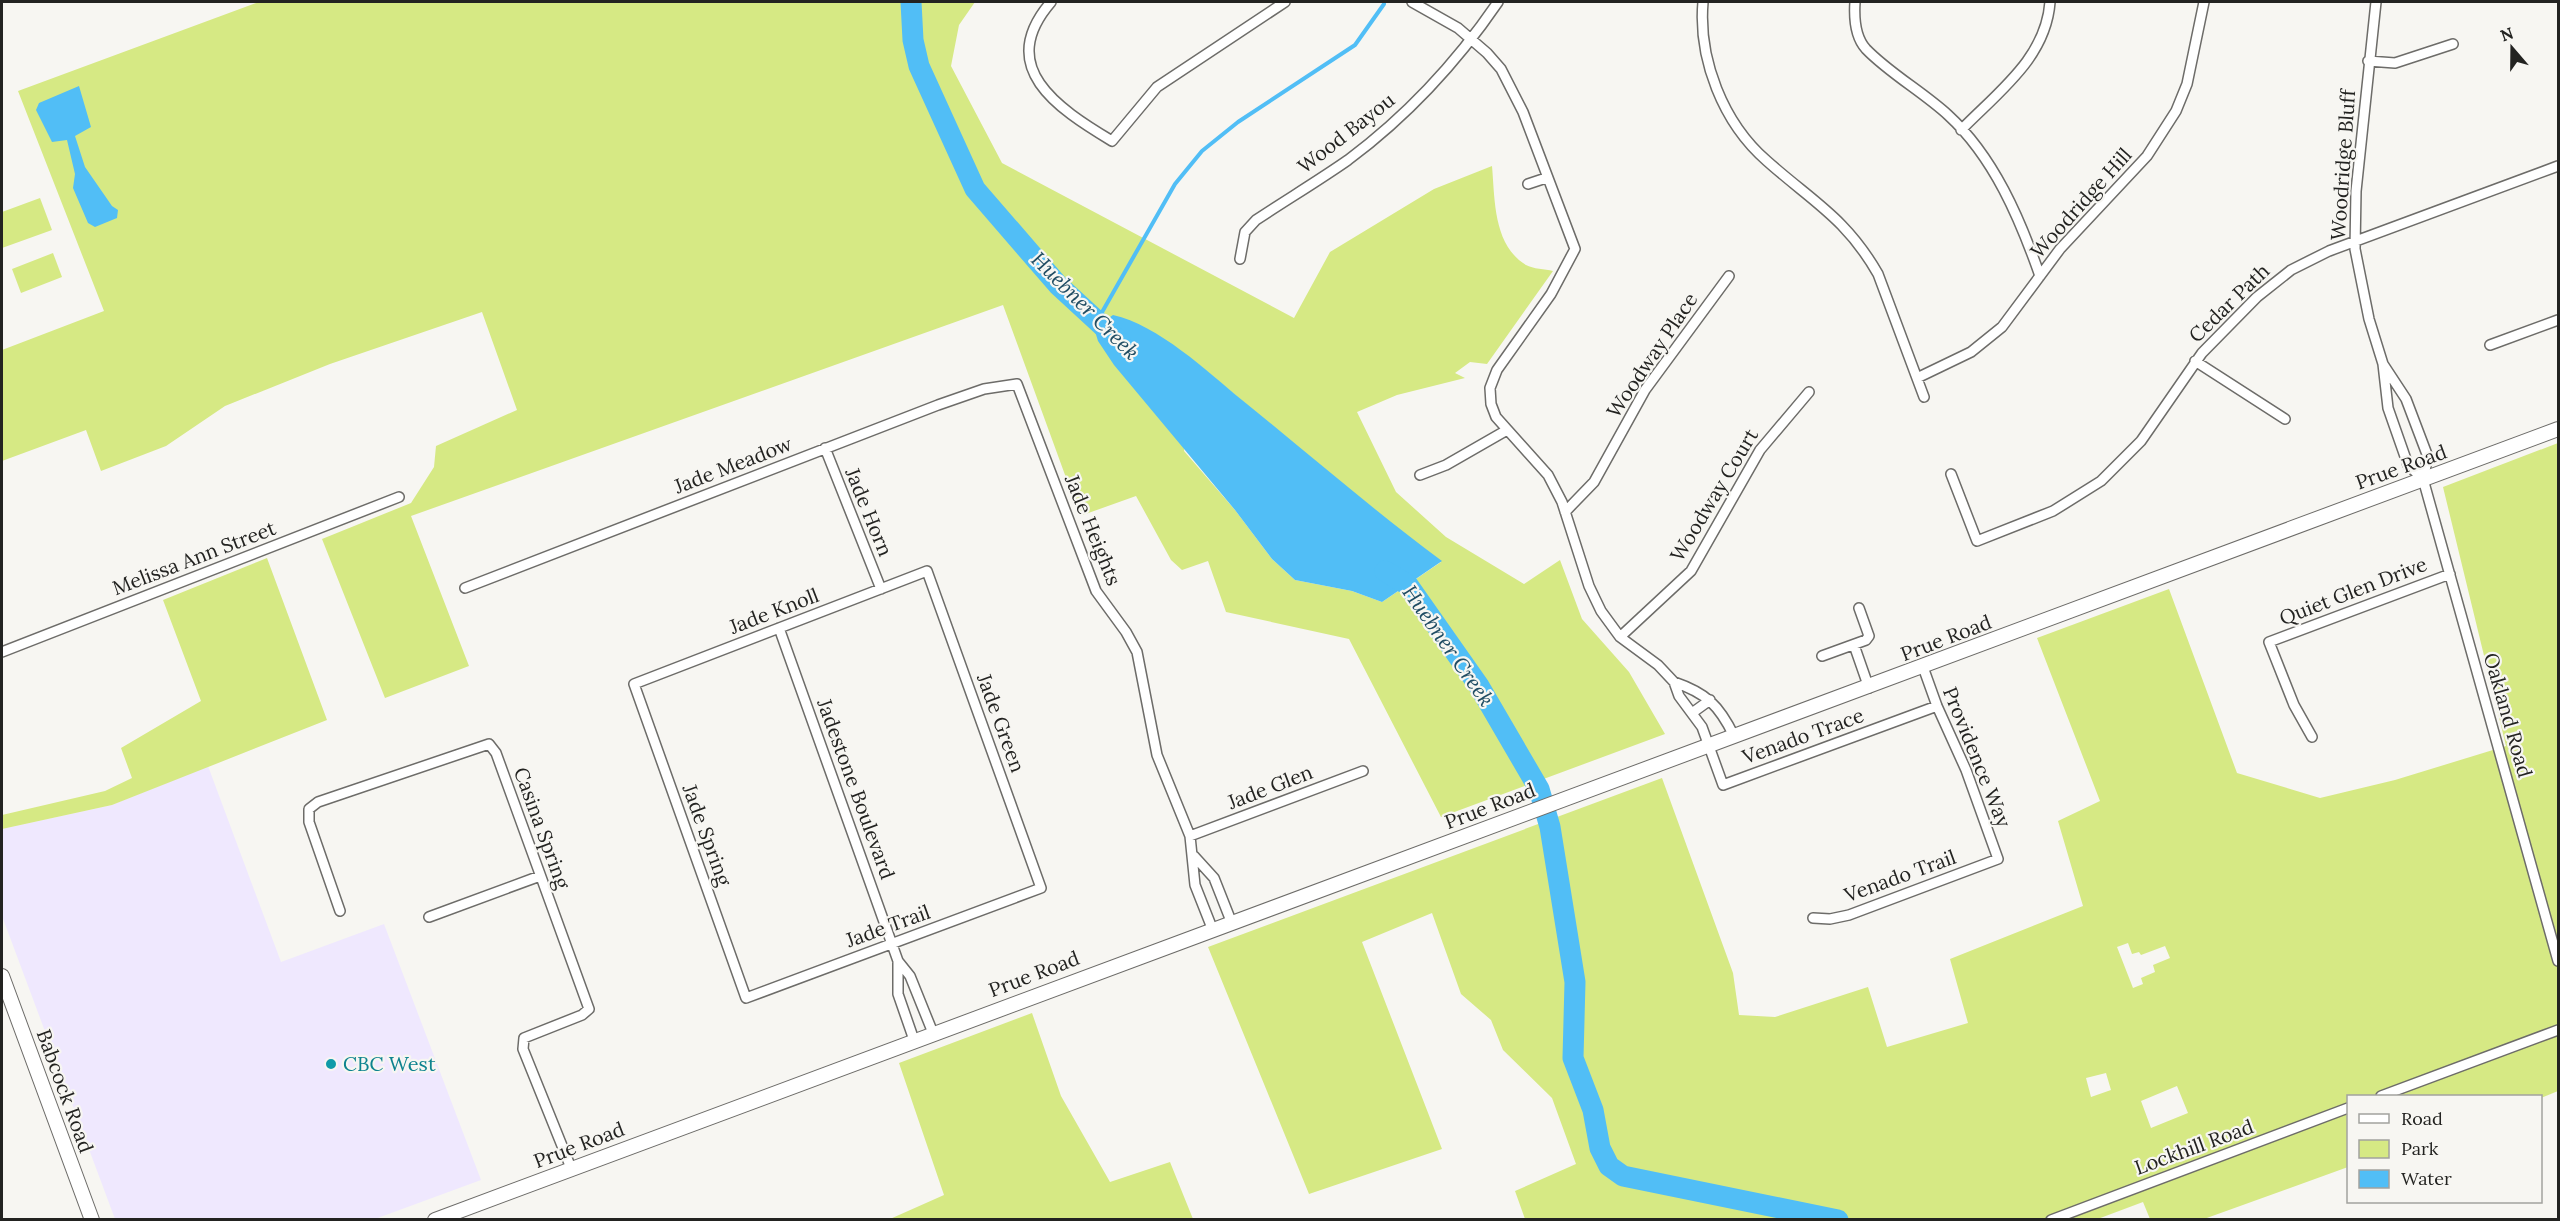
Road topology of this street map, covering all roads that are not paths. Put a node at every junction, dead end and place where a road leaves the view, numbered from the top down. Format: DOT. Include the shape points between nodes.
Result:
graph roads {
  1 [pos="1051,2"];
  2 [pos="1285,2"];
  3 [pos="1412,2"];
  4 [pos="1498,2"];
  5 [pos="1703,2"];
  6 [pos="1855,2"];
  7 [pos="2050,2"];
  8 [pos="2204,2"];
  9 [pos="2376,2"];
  10 [pos="1472,39"];
  11 [pos="2453,44"];
  12 [pos="2368,61"];
  13 [pos="1961,130"];
  14 [pos="2559,166"];
  15 [pos="1546,178"];
  16 [pos="1528,184"];
  17 [pos="2355,241"];
  18 [pos="1240,259"];
  19 [pos="1728,276"];
  20 [pos="2040,276"];
  21 [pos="2559,320"];
  22 [pos="2490,345"];
  23 [pos="2195,361"];
  24 [pos="2383,364"];
  25 [pos="1917,378"];
  26 [pos="1017,384"];
  27 [pos="1809,392"];
  28 [pos="1924,397"];
  29 [pos="2285,419"];
  30 [pos="2559,429"];
  31 [pos="1507,430"];
  32 [pos="825,448"];
  33 [pos="1951,474"];
  34 [pos="1420,475"];
  35 [pos="2423,479"];
  36 [pos="399,497"];
  37 [pos="1565,512"];
  38 [pos="927,571"];
  39 [pos="2450,574"];
  40 [pos="465,588"];
  41 [pos="880,589"];
  42 [pos="1859,608"];
  43 [pos="779,628"];
  44 [pos="1620,637"];
  45 [pos="1854,645"];
  46 [pos="2,652"];
  47 [pos="1822,656"];
  48 [pos="1923,667"];
  49 [pos="1674,682"];
  50 [pos="634,684"];
  51 [pos="1869,688"];
  52 [pos="1710,700"];
  53 [pos="1937,706"];
  54 [pos="1692,713"];
  55 [pos="1734,736"];
  56 [pos="2312,737"];
  57 [pos="1708,744"];
  58 [pos="1363,771"];
  59 [pos="1190,836"];
  60 [pos="1194,856"];
  61 [pos="1998,859"];
  62 [pos="540,876"];
  63 [pos="1217,886"];
  64 [pos="1041,888"];
  65 [pos="1198,893"];
  66 [pos="340,911"];
  67 [pos="429,917"];
  68 [pos="1813,918"];
  69 [pos="1231,921"];
  70 [pos="1212,928"];
  71 [pos="892,944"];
  72 [pos="898,961"];
  73 [pos="2559,961"];
  74 [pos="2,976"];
  75 [pos="919,996"];
  76 [pos="746,998"];
  77 [pos="901,1003"];
  78 [pos="2559,1030"];
  79 [pos="933,1033"];
  80 [pos="914,1040"];
  81 [pos="2383,1095"];
  82 [pos="2347,1109"];
  83 [pos="571,1168"];
  84 [pos="92,1220"];
  85 [pos="435,1220"];
  86 [pos="2051,1220"];
  1 -- 2 [label="street" via="1030,35 1027,49 1032,69 1062,110 1112,141 1157,87"];
  3 -- 10 [label="street"];
  4 -- 10 [label="street, Wood Bayou"];
  5 -- 25 [label="street" via="1706,51 1727,111 1766,160 1817,200 1855,238 1878,274"];
  6 -- 13 [label="street" via="1857,31 1865,48 1926,96"];
  7 -- 13 [label="street" via="2043,36 2034,55"];
  8 -- 20 [label="street, Woodridge Hill" via="2187,84 2176,111 2147,156 2060,249"];
  9 -- 12 [label="street, Woodridge Bluff"];
  10 -- 15 [label="street" via="1501,69 1523,112"];
  10 -- 18 [label="street, Wood Bayou" via="1388,128 1256,220 1245,232"];
  11 -- 12 [label="street" via="2403,62"];
  12 -- 17 [label="street, Woodridge Bluff"];
  13 -- 20 [label="street" via="1996,176 2014,208"];
  14 -- 17 [label="street, Cedar Path"];
  15 -- 16 [label="street"];
  15 -- 31 [label="street" via="1575,249 1551,294 1497,370 1490,388 1496,417"];
  17 -- 23 [label="street, Cedar Path" via="2310,259 2273,283"];
  17 -- 24 [label="street, Woodridge Bluff" via="2366,307"];
  19 -- 37 [label="street, Woodway Place" via="1645,390 1594,482"];
  20 -- 25 [label="street, Woodridge Hill" via="2016,312 1987,340 1953,362"];
  21 -- 22 [label="street"];
  23 -- 29 [label="street"];
  23 -- 33 [label="street, Cedar Path" via="2140,441 2101,481 2053,511 1977,541"];
  24 -- 35 [label="street, Woodridge Bluff" via="2391,417 2408,465"];
  24 -- 35 [label="street, Woodridge Bluff" via="2406,399 2428,457"];
  25 -- 28 [label="street"];
  26 -- 32 [label="street, Jade Meadow" via="984,389"];
  26 -- 59 [label="street, Jade Heights" via="1096,591 1137,652 1157,755"];
  27 -- 44 [label="street, Woodway Court" via="1760,450 1692,571"];
  30 -- 35 [label="main road, Prue Road"];
  31 -- 34 [label="street" via="1446,465"];
  31 -- 37 [label="street" via="1548,475"];
  32 -- 40 [label="street, Jade Meadow"];
  32 -- 41 [label="street, Jade Horn"];
  35 -- 39 [label="street, Oakland Road"];
  35 -- 48 [label="main road, Prue Road"];
  36 -- 46 [label="street, Melissa Ann Street"];
  37 -- 44 [label="street" via="1589,586"];
  38 -- 41 [label="street, Jade Knoll"];
  38 -- 64 [label="street, Jade Green"];
  39 -- 56 [label="street, Quiet Glen Drive" via="2269,642 2294,705"];
  39 -- 73 [label="street, Oakland Road"];
  41 -- 43 [label="street, Jade Knoll"];
  42 -- 45 [label="street" via="1869,636"];
  43 -- 50 [label="street, Jade Knoll"];
  43 -- 71 [label="street, Jadestone Boulevard"];
  44 -- 49 [label="street"];
  45 -- 47 [label="street"];
  45 -- 51 [label="street"];
  48 -- 51 [label="main road, Prue Road"];
  48 -- 53 [label="street, Providence Way"];
  49 -- 52 [label="street" via="1705,694"];
  49 -- 54 [label="street"];
  50 -- 76 [label="street, Jade Spring"];
  51 -- 55 [label="main road, Prue Road"];
  52 -- 54 [label="street"];
  52 -- 55 [label="street"];
  53 -- 57 [label="street, Venado Trace" via="1723,785"];
  53 -- 61 [label="street, Providence Way" via="1966,770"];
  54 -- 57 [label="street"];
  55 -- 57 [label="main road, Prue Road"];
  57 -- 69 [label="main road, Prue Road"];
  58 -- 59 [label="street, Jade Glen"];
  59 -- 60 [label="street, Jade Heights"];
  60 -- 63 [label="street, Jade Heights" via="1207,868"];
  60 -- 65 [label="street, Jade Heights" via="1192,872"];
  61 -- 68 [label="street, Venado Trail" via="1849,915"];
  62 -- 66 [label="street, Casina Spring" via="496,753 489,744 318,802 309,809 309,822"];
  62 -- 67 [label="street"];
  62 -- 83 [label="street, Casina Spring" via="589,1009 524,1038 523,1049"];
  63 -- 65 [label="street"];
  63 -- 69 [label="street, Jade Heights"];
  64 -- 71 [label="street, Jade Trail"];
  65 -- 70 [label="street, Jade Heights"];
  69 -- 70 [label="main road, Prue Road"];
  70 -- 79 [label="main road, Prue Road"];
  71 -- 72 [label="street, Jadestone Boulevard"];
  71 -- 76 [label="street, Jade Trail"];
  72 -- 75 [label="street, Jadestone Boulevard"];
  72 -- 77 [label="street, Jadestone Boulevard" via="896,982"];
  74 -- 84 [label="main road, Babcock Road"];
  75 -- 77 [label="street"];
  75 -- 79 [label="street, Jadestone Boulevard"];
  77 -- 80 [label="street, Jadestone Boulevard"];
  78 -- 81 [label="street"];
  79 -- 80 [label="main road, Prue Road"];
  80 -- 83 [label="main road, Prue Road"];
  82 -- 86 [label="street, Lockhill Road"];
  83 -- 85 [label="main road, Prue Road"];
}
